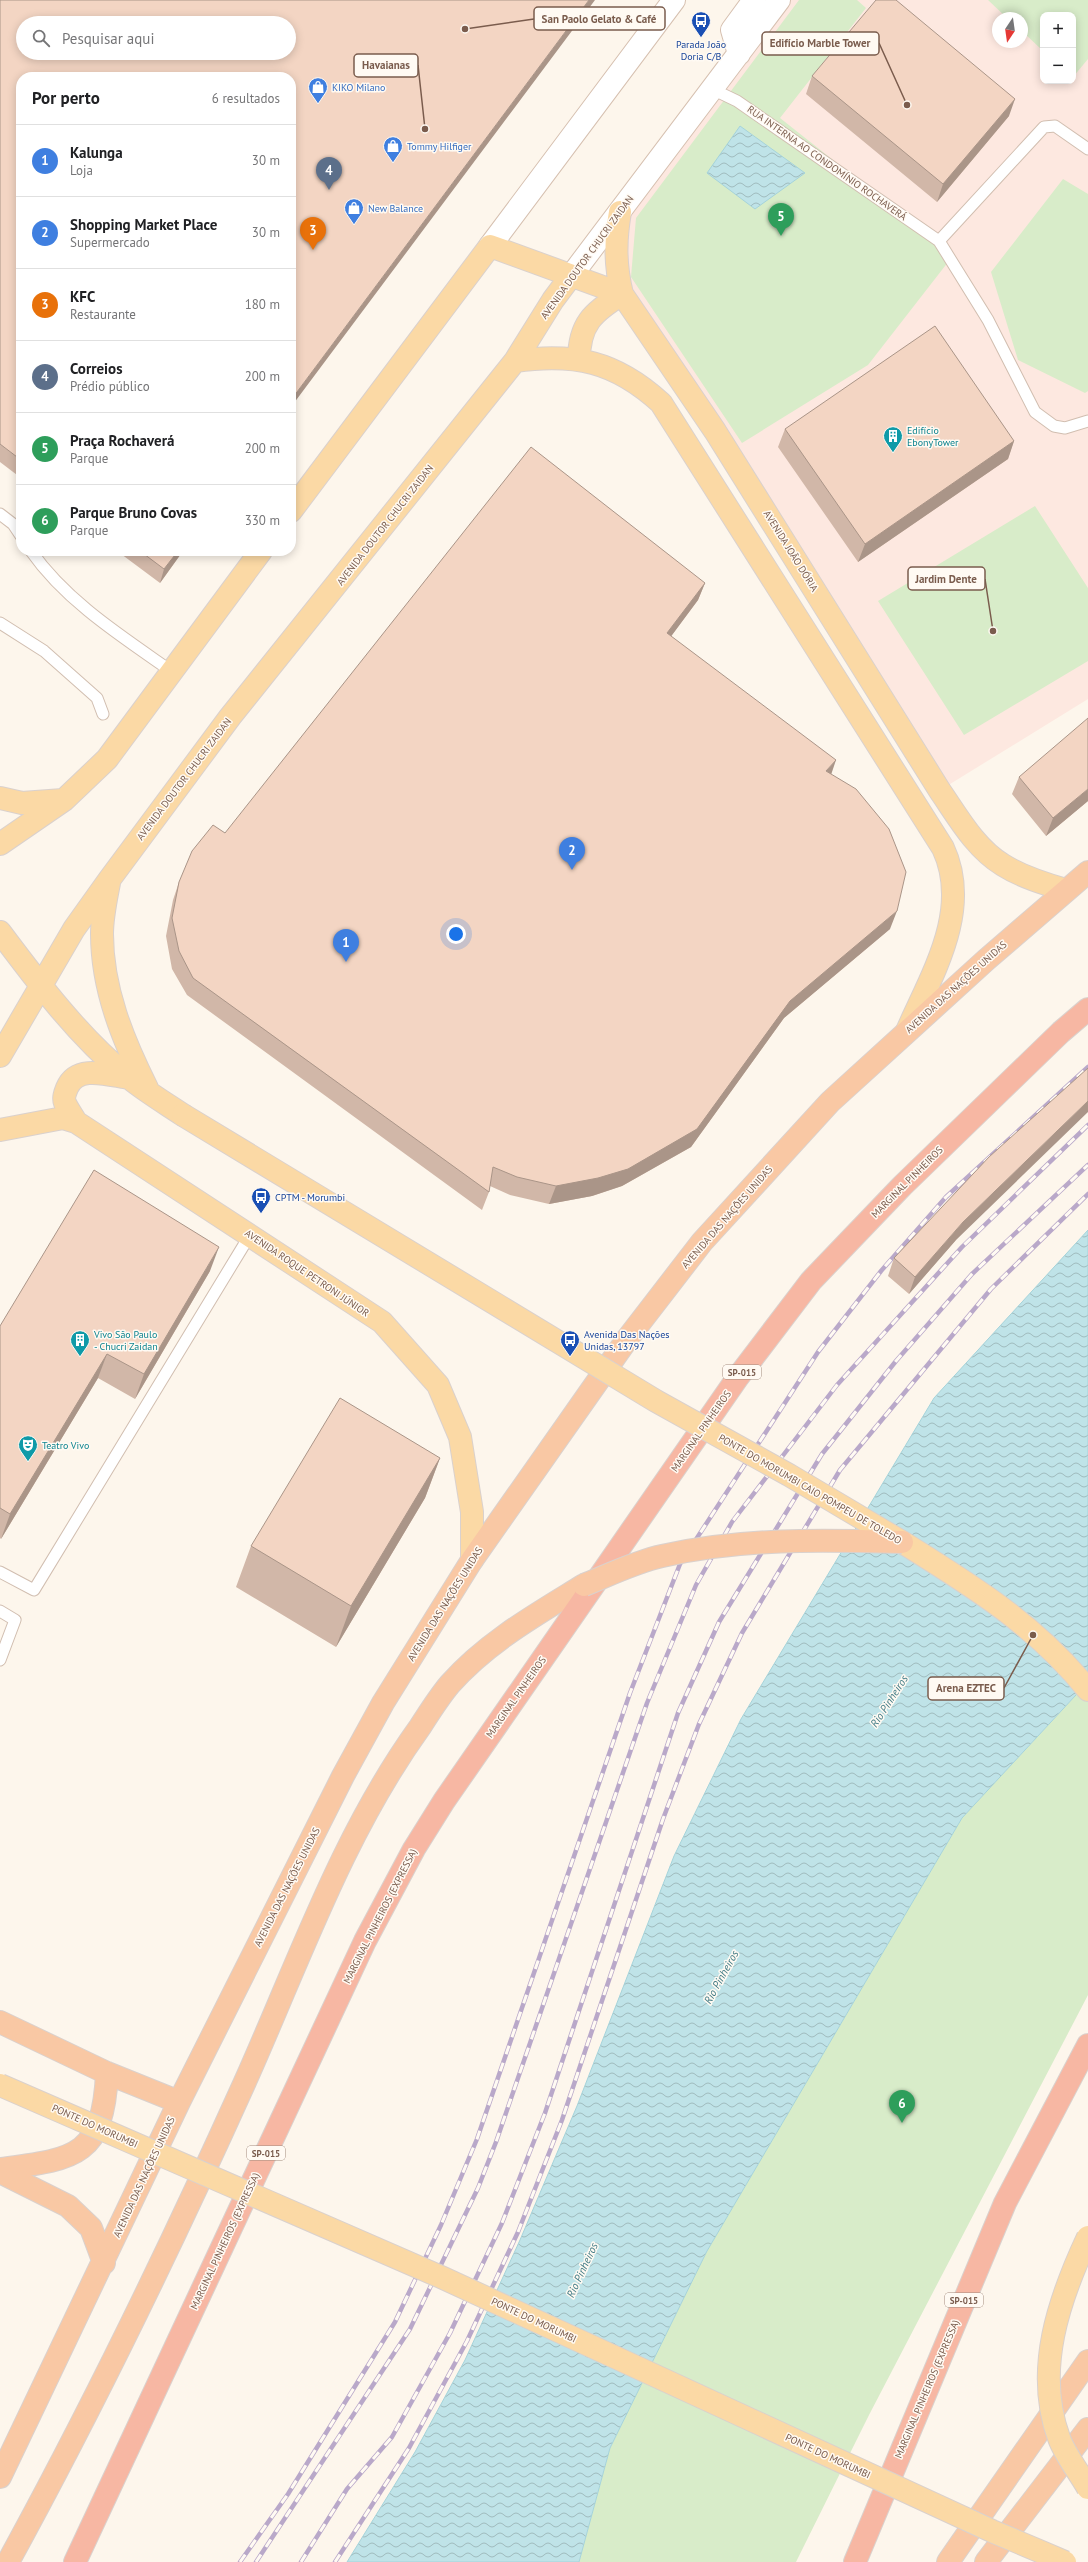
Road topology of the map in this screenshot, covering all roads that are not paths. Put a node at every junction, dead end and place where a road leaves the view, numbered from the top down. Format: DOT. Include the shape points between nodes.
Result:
graph roads {
  1 [pos="674,0"];
  2 [pos="754,0"];
  3 [pos="779,0"];
  4 [pos="739,54"];
  5 [pos="712,89"];
  6 [pos="1088,149"];
  7 [pos="620,212"];
  8 [pos="940,241"];
  9 [pos="490,246"];
  10 [pos="571,276"];
  11 [pos="622,294"];
  12 [pos="580,360"];
  13 [pos="515,361"];
  14 [pos="1088,421"];
  15 [pos="296,504"];
  16 [pos="0,514"];
  17 [pos="16,528"];
  18 [pos="35,556"];
  19 [pos="257,556"];
  20 [pos="0,623"];
  21 [pos="171,671"];
  22 [pos="103,714"];
  23 [pos="0,798"];
  24 [pos="64,800"];
  25 [pos="0,844"];
  26 [pos="1088,872"];
  27 [pos="109,880"];
  28 [pos="1066,890"];
  29 [pos="0,932"];
  30 [pos="41,987"];
  31 [pos="1088,1010"];
  32 [pos="907,1031"];
  33 [pos="0,1056"];
  34 [pos="129,1078"];
  35 [pos="148,1091"];
  36 [pos="76,1122"];
  37 [pos="0,1130"];
  38 [pos="250,1235"];
  39 [pos="902,1542"];
  40 [pos="472,1560"];
  41 [pos="0,1572"];
  42 [pos="0,1611"];
  43 [pos="4,1637"];
  44 [pos="0,1660"];
  45 [pos="1088,1690"];
  46 [pos="475,1755"];
  47 [pos="0,2022"];
  48 [pos="1088,2045"];
  49 [pos="107,2073"];
  50 [pos="0,2085"];
  51 [pos="179,2102"];
  52 [pos="0,2169"];
  53 [pos="0,2172"];
  54 [pos="1088,2237"];
  55 [pos="104,2263"];
  56 [pos="1088,2361"];
  57 [pos="1088,2429"];
  58 [pos="0,2477"];
  59 [pos="1088,2488"];
  60 [pos="84,2542"];
  61 [pos="8,2562"];
  62 [pos="70,2562"];
  63 [pos="75,2562"];
  64 [pos="855,2562"];
  65 [pos="948,2562"];
  66 [pos="986,2562"];
  67 [pos="1065,2562"];
  1 -- 9 [label="main road"];
  2 -- 4 [label="main road" via="732,30"];
  3 -- 4 [label="main road, AVENIDA DOUTOR CHUCRI ZAIDAN"];
  4 -- 5 [label="main road, AVENIDA DOUTOR CHUCRI ZAIDAN"];
  5 -- 7 [label="main road, AVENIDA DOUTOR CHUCRI ZAIDAN"];
  5 -- 8 [label="lane, RUA INTERNA AO CONDOMÍNIO ROCHAVERÁ" via="737,101"];
  6 -- 8 [label="lane" via="1055,126 1044,127"];
  7 -- 10 [label="main road, AVENIDA DOUTOR CHUCRI ZAIDAN"];
  7 -- 11 [label="main road" via="615,262"];
  8 -- 14 [label="lane, RUA INTERNA AO CONDOMÍNIO ROCHAVERÁ" via="988,320 1035,412 1054,426 1066,428"];
  9 -- 10 [label="main road"];
  9 -- 15 [label="main road"];
  10 -- 11 [label="main road"];
  10 -- 13 [label="main road, AVENIDA DOUTOR CHUCRI ZAIDAN"];
  11 -- 12 [label="main road" via="600,308 588,322 581,333"];
  11 -- 28 [label="main road, AVENIDA JOÃO DÓRIA" via="715,430 940,791 974,840 1002,865 1039,882"];
  12 -- 13 [label="main road" via="549,356"];
  12 -- 32 [label="main road" via="626,375 661,403 943,848 953,873 955,899 936,966"];
  13 -- 27 [label="main road, AVENIDA DOUTOR CHUCRI ZAIDAN" via="234,712"];
  16 -- 17 [label="lane"];
  18 -- 21 [label="lane" via="57,584 127,640"];
  19 -- 21 [label="main road"];
  20 -- 22 [label="lane" via="44,651 97,698"];
  21 -- 24 [label="main road" via="107,759"];
  23 -- 24 [label="main road" via="22,803"];
  24 -- 25 [label="main road"];
  26 -- 28 [label="highway, AVENIDA DAS NAÇÕES UNIDAS"];
  27 -- 30 [label="main road, AVENIDA DOUTOR CHUCRI ZAIDAN" via="74,929"];
  27 -- 35 [label="main road" via="102,934 105,965 115,1014 125,1044"];
  28 -- 32 [label="highway, AVENIDA DAS NAÇÕES UNIDAS"];
  29 -- 30 [label="main road"];
  30 -- 33 [label="main road, AVENIDA DOUTOR CHUCRI ZAIDAN"];
  30 -- 34 [label="main road" via="83,1035"];
  31 -- 46 [label="highway, MARGINAL PINHEIROS / SP-015" via="1061,1032 902,1186 811,1281 738,1377"];
  32 -- 40 [label="highway, AVENIDA DAS NAÇÕES UNIDAS" via="830,1102 702,1242 628,1338"];
  34 -- 35 [label="main road"];
  34 -- 36 [label="main road" via="94,1073 80,1074 70,1080 65,1102"];
  35 -- 39 [label="main road, PONTE DO MORUMBI CAIO POMPEU DE TOLEDO, bridge" via="183,1115 650,1397"];
  36 -- 37 [label="main road, AVENIDA ROQUE PETRONI JÚNIOR" via="63,1118"];
  36 -- 38 [label="main road, AVENIDA ROQUE PETRONI JÚNIOR"];
  38 -- 40 [label="main road, AVENIDA ROQUE PETRONI JÚNIOR" via="382,1322 438,1385 460,1437 472,1512"];
  38 -- 41 [label="lane" via="34,1590"];
  39 -- 45 [label="main road, PONTE DO MORUMBI CAIO POMPEU DE TOLEDO" via="1018,1618 1066,1663"];
  39 -- 61 [label="highway, bridge" via="800,1540 702,1549 660,1557 584,1585 504,1634 450,1684 403,1750 367,1809 242,2087 132,2322"];
  40 -- 51 [label="highway, AVENIDA DAS NAÇÕES UNIDAS" via="383,1703 343,1776"];
  42 -- 43 [label="lane" via="15,1620"];
  43 -- 44 [label="lane"];
  46 -- 60 [label="highway, MARGINAL PINHEIROS (EXPRESSA) / SP-015" via="414,1850 365,1941"];
  47 -- 49 [label="highway"];
  48 -- 64 [label="highway, MARGINAL PINHEIROS (EXPRESSA) / SP-015" via="1005,2203"];
  49 -- 51 [label="highway"];
  49 -- 52 [label="highway" via="102,2121 90,2142 71,2155 51,2162"];
  50 -- 67 [label="main road, PONTE DO MORUMBI, bridge" via="441,2277 992,2531"];
  51 -- 55 [label="highway, AVENIDA DAS NAÇÕES UNIDAS"];
  53 -- 55 [label="highway" via="68,2206 91,2228"];
  54 -- 59 [label="main road, bridge" via="1063,2296 1053,2332 1048,2371 1050,2408 1059,2439"];
  55 -- 58 [label="highway, AVENIDA DAS NAÇÕES UNIDAS"];
  56 -- 65 [label="highway"];
  57 -- 66 [label="highway"];
  60 -- 62 [label="highway"];
  60 -- 63 [label="highway, MARGINAL PINHEIROS (EXPRESSA) / SP-015"];
}
